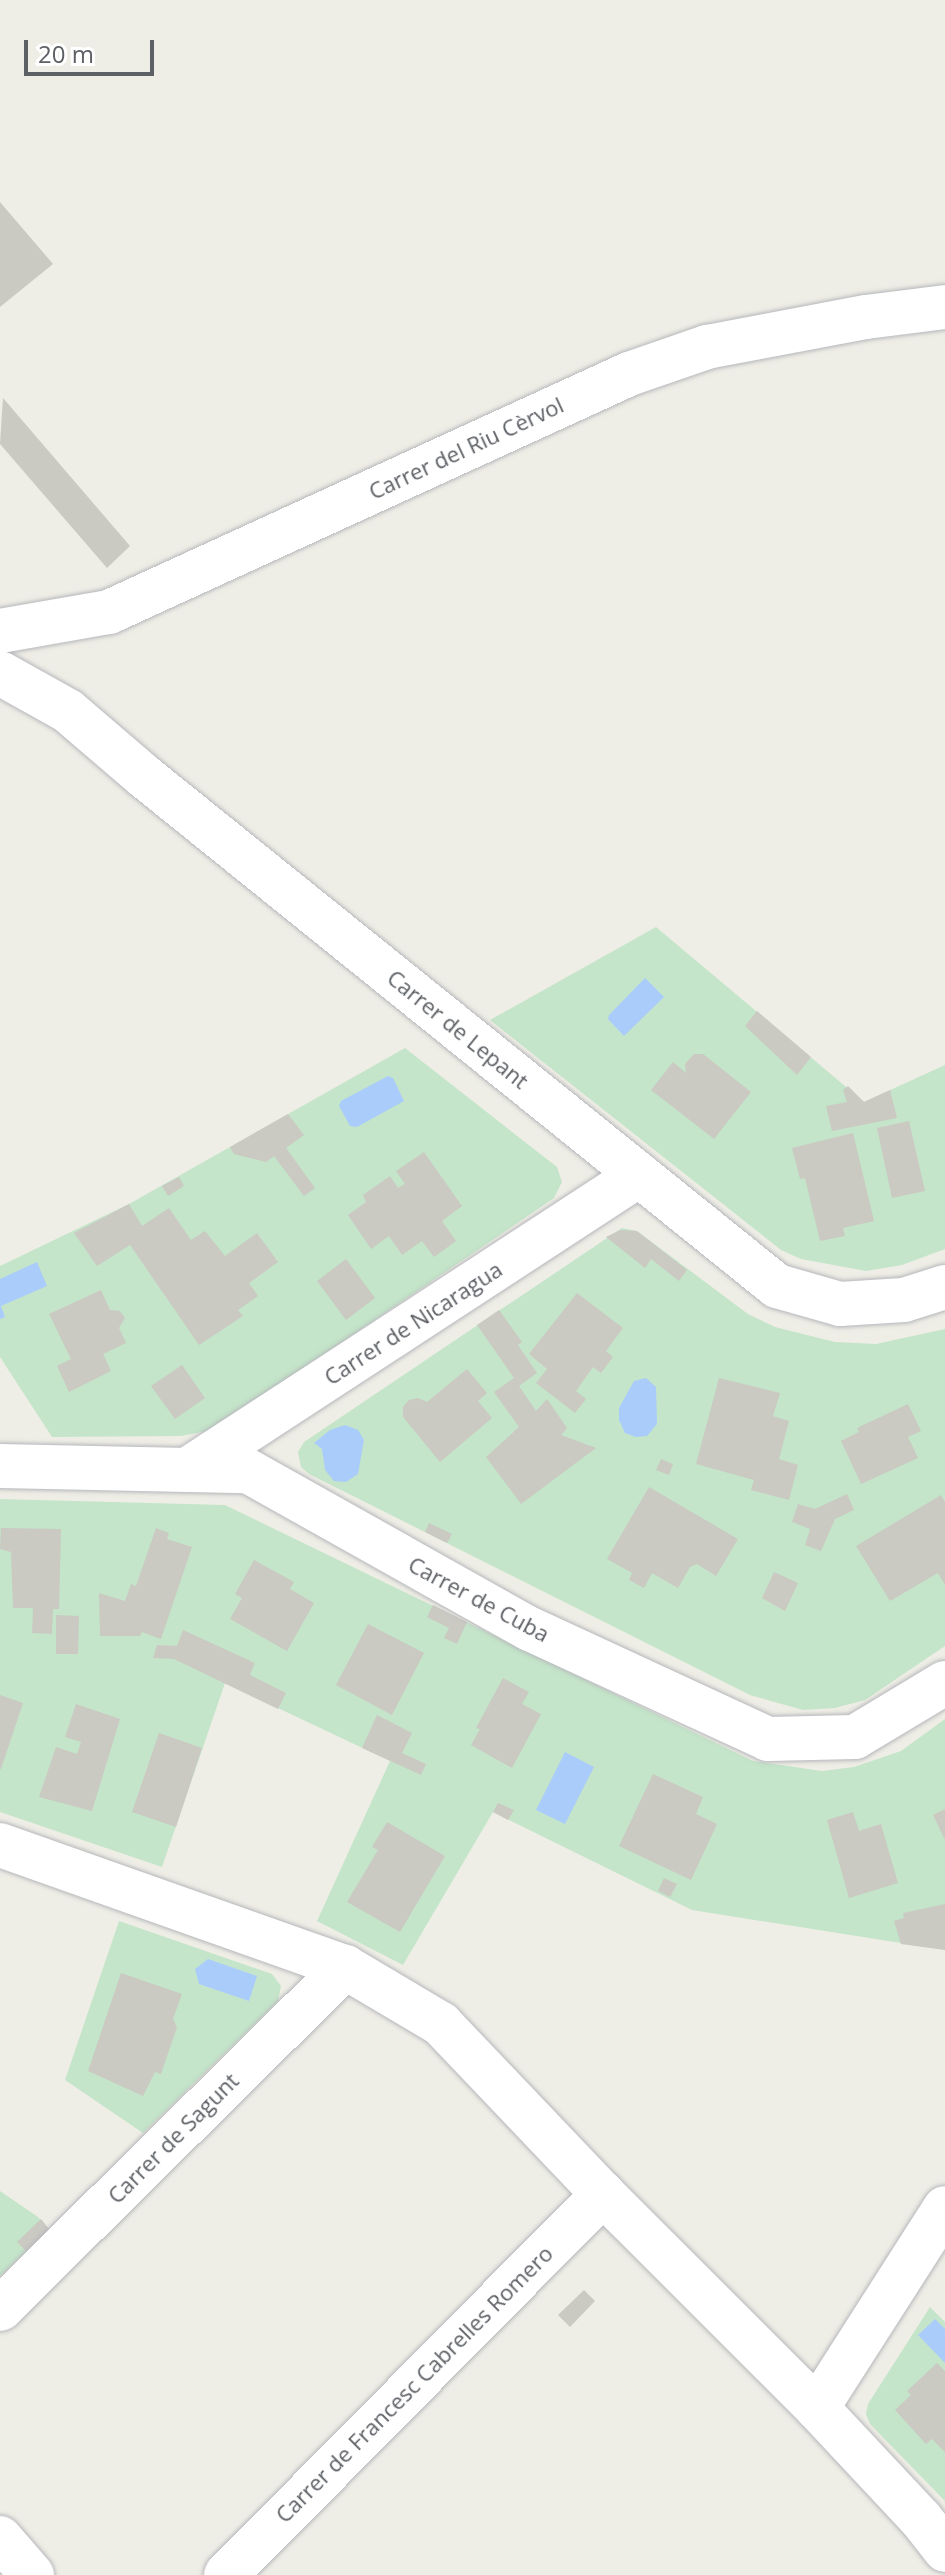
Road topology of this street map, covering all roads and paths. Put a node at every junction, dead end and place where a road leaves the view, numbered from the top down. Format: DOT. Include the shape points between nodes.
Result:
graph roads {
  1 [pos="945,307"];
  2 [pos="0,631"];
  3 [pos="0,673"];
  4 [pos="639,1175"];
  5 [pos="945,1287"];
  6 [pos="0,1466"];
  7 [pos="187,1470"];
  8 [pos="945,1683"];
  9 [pos="0,1845"];
  10 [pos="345,1967"];
  11 [pos="603,2194"];
  12 [pos="945,2208"];
  13 [pos="0,2309"];
  14 [pos="817,2408"];
  15 [pos="0,2538"];
  16 [pos="945,2550"];
  17 [pos="32,2575"];
  18 [pos="226,2575"];
  1 -- 2 [label="street, Carrer del Riu Cèrvol" via="707,347 629,374 109,612"];
  3 -- 4 [label="street, Carrer de Lepant" via="68,711"];
  4 -- 5 [label="street, Carrer de Lepant" via="777,1286 840,1304 904,1300"];
  4 -- 7 [label="street, Carrer de Nicaragua"];
  6 -- 7 [label="street, Carrer de Cuba"];
  7 -- 8 [label="street, Carrer de Cuba" via="248,1471 530,1629 768,1739 855,1737"];
  9 -- 10 [label="street"];
  10 -- 11 [label="street" via="441,2024"];
  10 -- 13 [label="street, Carrer de Sagunt"];
  11 -- 14 [label="street"];
  11 -- 18 [label="street, Carrer de Francesc Cabrelles Romero"];
  12 -- 14 [label="street"];
  14 -- 16 [label="street"];
  15 -- 17 [label="street"];
}
